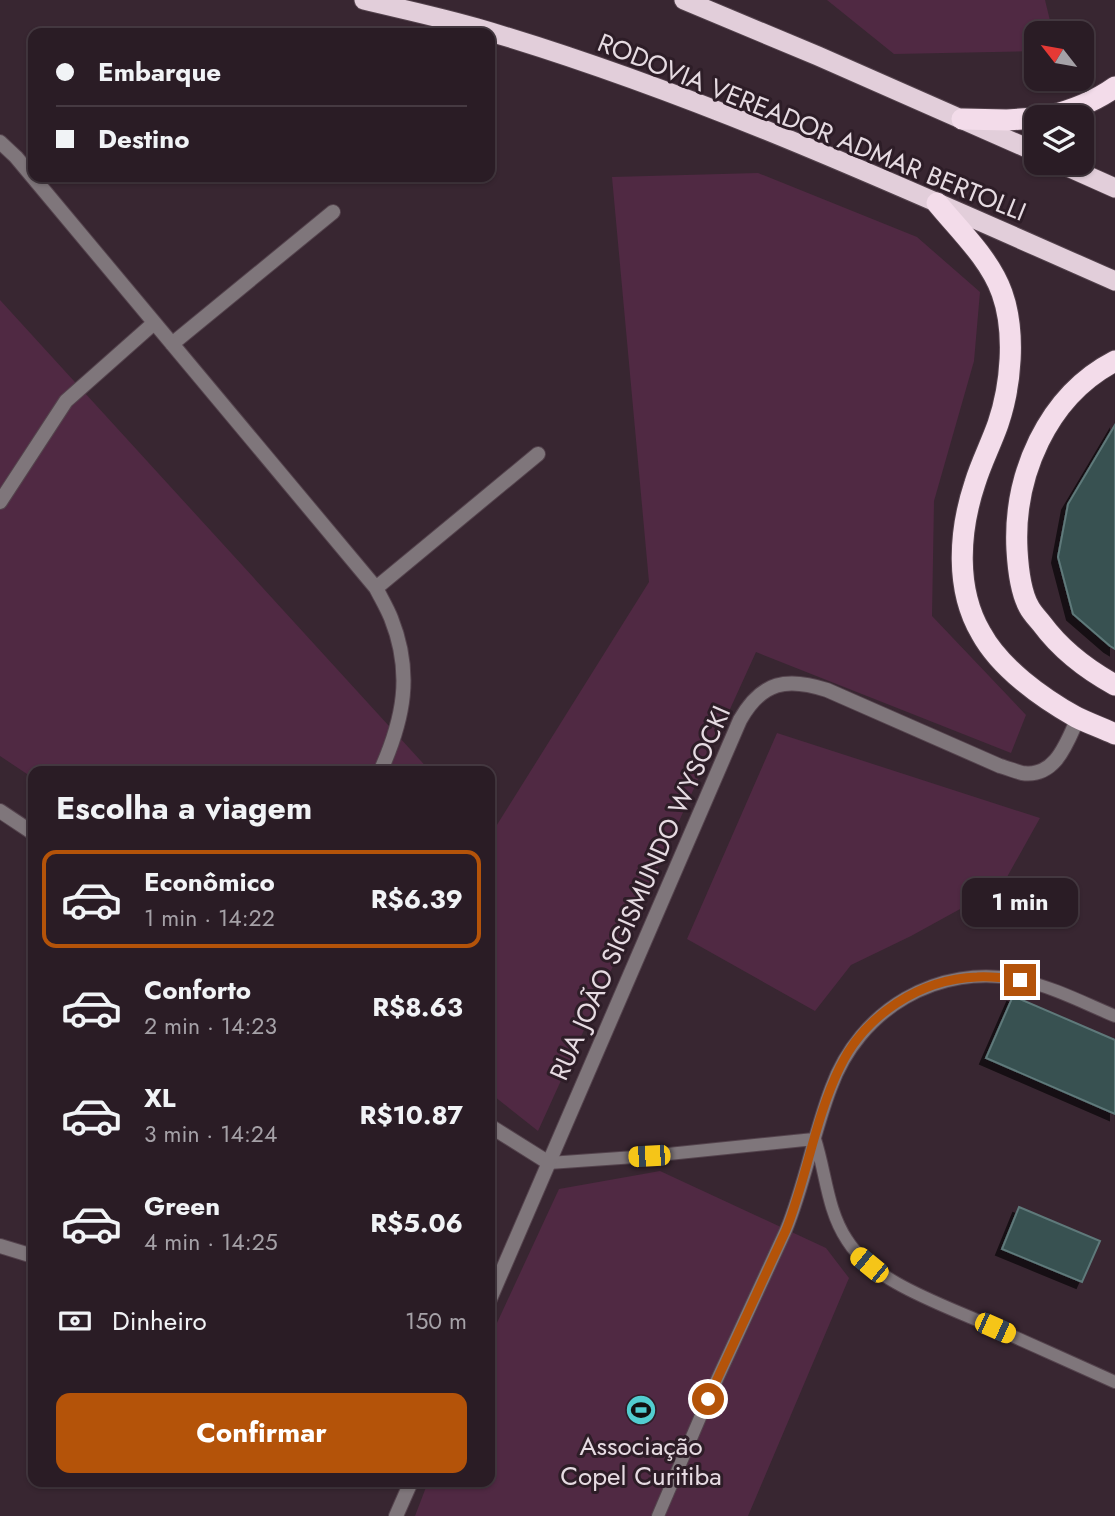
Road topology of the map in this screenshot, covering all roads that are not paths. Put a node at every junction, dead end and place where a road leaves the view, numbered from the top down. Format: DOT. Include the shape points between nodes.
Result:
graph roads {
  1 [pos="364,0"];
  2 [pos="684,0"];
  3 [pos="476,28"];
  4 [pos="495,34"];
  5 [pos="1115,87"];
  6 [pos="1082,105"];
  7 [pos="962,119"];
  8 [pos="1024,119"];
  9 [pos="0,142"];
  10 [pos="1024,147"];
  11 [pos="28,171"];
  12 [pos="1086,175"];
  13 [pos="37,182"];
  14 [pos="1115,188"];
  15 [pos="937,203"];
  16 [pos="333,212"];
  17 [pos="1115,281"];
  18 [pos="154,323"];
  19 [pos="172,344"];
  20 [pos="1115,361"];
  21 [pos="538,454"];
  22 [pos="0,502"];
  23 [pos="376,588"];
  24 [pos="1115,685"];
  25 [pos="1078,718"];
  26 [pos="1115,734"];
  27 [pos="383,766"];
  28 [pos="0,811"];
  29 [pos="28,830"];
  30 [pos="1115,1016"];
  31 [pos="495,1129"];
  32 [pos="814,1139"];
  33 [pos="548,1163"];
  34 [pos="0,1246"];
  35 [pos="28,1254"];
  36 [pos="495,1287"];
  37 [pos="1115,1382"];
  38 [pos="409,1487"];
  39 [pos="396,1516"];
  40 [pos="658,1516"];
  1 -- 3 [label="highway, RODOVIA VEREADOR ADMAR BERTOLLI"];
  2 -- 7 [label="highway"];
  4 -- 15 [label="highway, RODOVIA VEREADOR ADMAR BERTOLLI" via="783,138"];
  5 -- 6 [label="highway"];
  7 -- 8 [label="highway"];
  7 -- 10 [label="highway"];
  9 -- 11 [label="street"];
  12 -- 14 [label="highway"];
  13 -- 18 [label="street"];
  15 -- 17 [label="highway, RODOVIA VEREADOR ADMAR BERTOLLI"];
  15 -- 25 [label="highway" via="989,266 1003,293 1009,325 1005,398 964,525 962,567 968,603 981,634 999,657 1050,702"];
  16 -- 19 [label="street"];
  18 -- 19 [label="street"];
  18 -- 22 [label="street" via="66,401"];
  19 -- 23 [label="street"];
  20 -- 24 [label="highway" via="1074,391 1051,420 1022,487 1016,528 1018,572 1028,607 1056,643"];
  21 -- 23 [label="street"];
  23 -- 27 [label="street" via="400,646 404,681 397,725"];
  25 -- 26 [label="highway"];
  25 -- 33 [label="street, RUA JOÃO SIGISMUNDO WYSOCKI" via="1054,764 1040,772 1024,773 809,684 788,683 758,695 740,720"];
  28 -- 29 [label="street"];
  30 -- 32 [label="lane" via="1041,986 998,977 954,979 913,993 891,1006 855,1042 841,1064"];
  31 -- 33 [label="street"];
  32 -- 33 [label="lane"];
  32 -- 37 [label="lane" via="834,1215 858,1256 922,1296"];
  32 -- 40 [label="lane" via="786,1230"];
  33 -- 36 [label="street, RUA JOÃO SIGISMUNDO WYSOCKI"];
  34 -- 35 [label="street"];
  38 -- 39 [label="street"];
}
